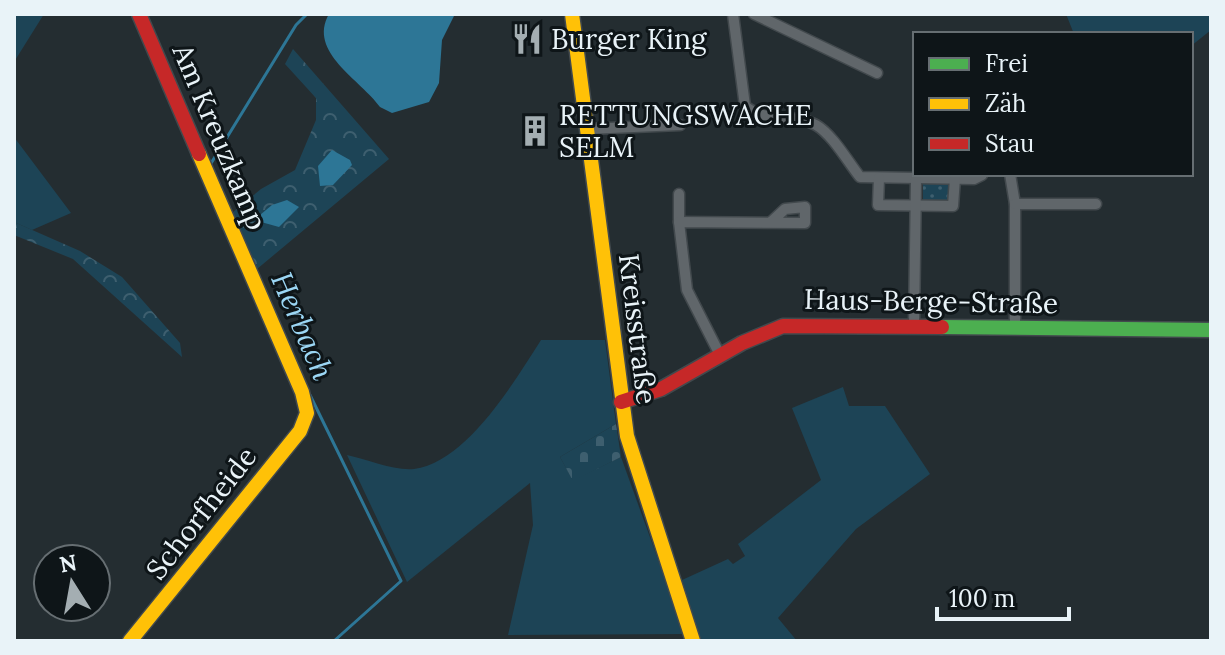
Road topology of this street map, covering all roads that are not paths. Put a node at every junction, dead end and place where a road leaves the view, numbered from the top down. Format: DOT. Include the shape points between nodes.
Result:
graph roads {
  1 [pos="139,14"];
  2 [pos="572,14"];
  3 [pos="733,14"];
  4 [pos="754,14"];
  5 [pos="877,73"];
  6 [pos="680,125"];
  7 [pos="587,129"];
  8 [pos="980,176"];
  9 [pos="1010,176"];
  10 [pos="879,178"];
  11 [pos="955,178"];
  12 [pos="916,179"];
  13 [pos="679,194"];
  14 [pos="1015,204"];
  15 [pos="1096,204"];
  16 [pos="916,205"];
  17 [pos="679,222"];
  18 [pos="770,223"];
  19 [pos="914,325"];
  20 [pos="1015,328"];
  21 [pos="1211,330"];
  22 [pos="719,353"];
  23 [pos="621,402"];
  24 [pos="307,413"];
  25 [pos="130,641"];
  26 [pos="693,641"];
  1 -- 24 [label="street, Am Kreuzkamp"];
  2 -- 7 [label="street, Kreisstraße"];
  3 -- 10 [label="street" via="745,106 756,115 819,126 860,177"];
  4 -- 5 [label="street"];
  6 -- 7 [label="street"];
  7 -- 23 [label="street, Kreisstraße"];
  8 -- 11 [label="street"];
  9 -- 14 [label="street"];
  10 -- 12 [label="street"];
  10 -- 16 [label="street" via="878,205"];
  11 -- 12 [label="street"];
  11 -- 16 [label="street" via="953,206"];
  12 -- 16 [label="street"];
  13 -- 17 [label="street"];
  14 -- 15 [label="street"];
  14 -- 20 [label="street"];
  16 -- 19 [label="street"];
  17 -- 18 [label="street"];
  17 -- 22 [label="street" via="687,290"];
  19 -- 20 [label="street, Haus-Berge-Straße"];
  19 -- 22 [label="street, Haus-Berge-Straße" via="783,326"];
  20 -- 21 [label="street, Haus-Berge-Straße"];
  22 -- 23 [label="street, Haus-Berge-Straße" via="643,397"];
  23 -- 26 [label="street, Kreisstraße" via="640,486"];
  24 -- 25 [label="street, Schorfheide" via="300,431"];
}
